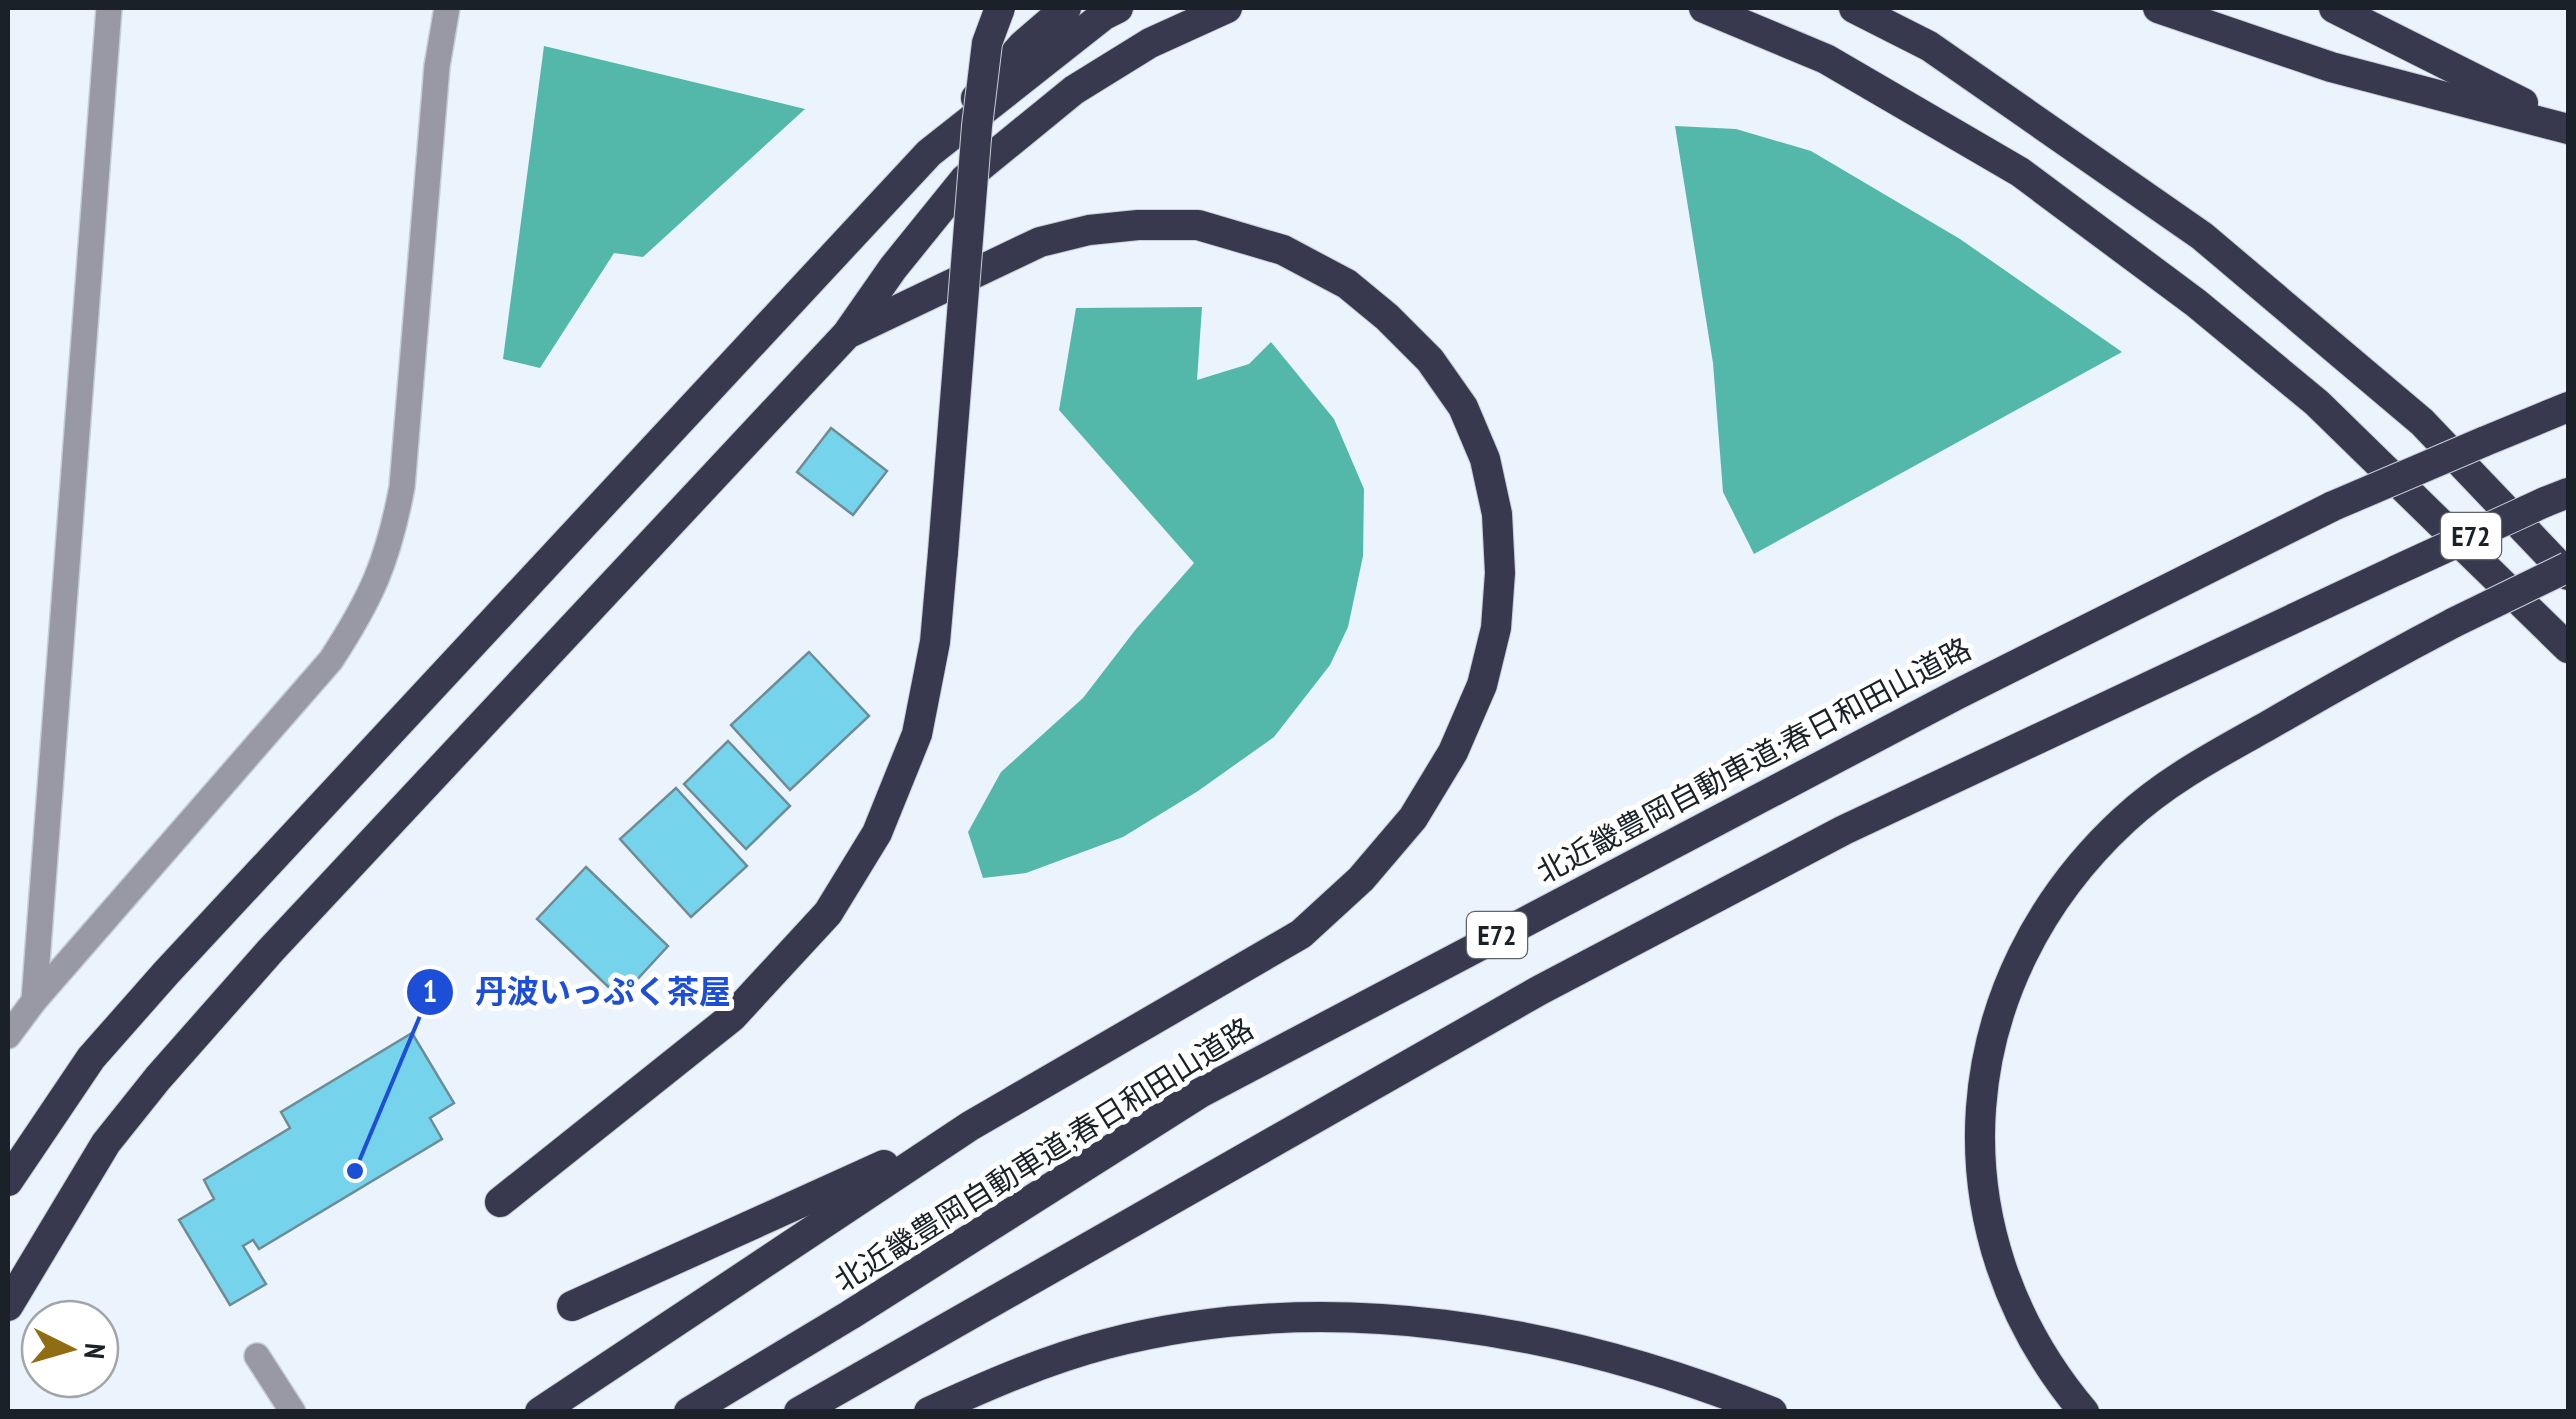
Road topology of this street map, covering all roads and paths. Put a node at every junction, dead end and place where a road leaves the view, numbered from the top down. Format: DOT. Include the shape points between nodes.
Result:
graph roads {
  1 [pos="110,8"];
  2 [pos="447,8"];
  3 [pos="1000,8"];
  4 [pos="1066,8"];
  5 [pos="1118,8"];
  6 [pos="1228,8"];
  7 [pos="1704,8"];
  8 [pos="1854,8"];
  9 [pos="2158,8"];
  10 [pos="2334,8"];
  11 [pos="2568,125"];
  12 [pos="928,153"];
  13 [pos="846,334"];
  14 [pos="2568,406"];
  15 [pos="2557,497"];
  16 [pos="2568,571"];
  17 [pos="2568,648"];
  18 [pos="34,1001"];
  19 [pos="8,1036"];
  20 [pos="970,1126"];
  21 [pos="8,1181"];
  22 [pos="500,1202"];
  23 [pos="8,1306"];
  24 [pos="572,1306"];
  25 [pos="256,1356"];
  26 [pos="293,1412"];
  27 [pos="540,1412"];
  28 [pos="689,1412"];
  29 [pos="799,1412"];
  30 [pos="929,1412"];
  31 [pos="1772,1412"];
  32 [pos="2084,1412"];
  1 -- 18 [label="street"];
  2 -- 18 [label="street" via="402,487 392,542 368,603 331,660"];
  3 -- 22 [label="highway, bridge" via="987,43 977,126 935,642 917,734 877,832 828,913 732,1017"];
  4 -- 12 [label="highway" via="1023,45"];
  5 -- 12 [label="highway"];
  6 -- 13 [label="highway" via="1150,43 1074,90 964,179"];
  7 -- 17 [label="highway" via="1826,60 2020,172 2196,302 2317,402"];
  8 -- 16 [label="highway" via="1929,46 2202,236 2422,422"];
  9 -- 11 [label="highway" via="2330,67"];
  10 -- 11 [label="highway"];
  12 -- 21 [label="highway" via="166,972 91,1058"];
  13 -- 20 [label="highway" via="1040,242 1089,230 1198,225 1282,250 1347,284 1387,317 1430,360 1463,407 1485,458 1496,514 1496,628 1482,684 1453,752 1413,818 1302,934"];
  13 -- 23 [label="highway" via="158,1078 106,1143"];
  14 -- 28 [label="highway, 北近畿豊岡自動車道;春日和田山道路 / E72, bridge" via="2333,506 1956,694 1200,1092"];
  15 -- 29 [label="highway, E72, bridge" via="1777,866 1540,990"];
  16 -- 32 [label="highway, bridge" via="2455,622 2182,774 2082,862 2049,909 2016,968 1990,1037 1980,1176 1996,1257 2023,1322"];
  18 -- 19 [label="street"];
  20 -- 24 [label="highway"];
  20 -- 27 [label="highway"];
  25 -- 26 [label="street"];
  30 -- 31 [label="highway" via="1105,1344 1286,1318 1377,1318 1480,1328 1589,1353 1698,1382"];
}
